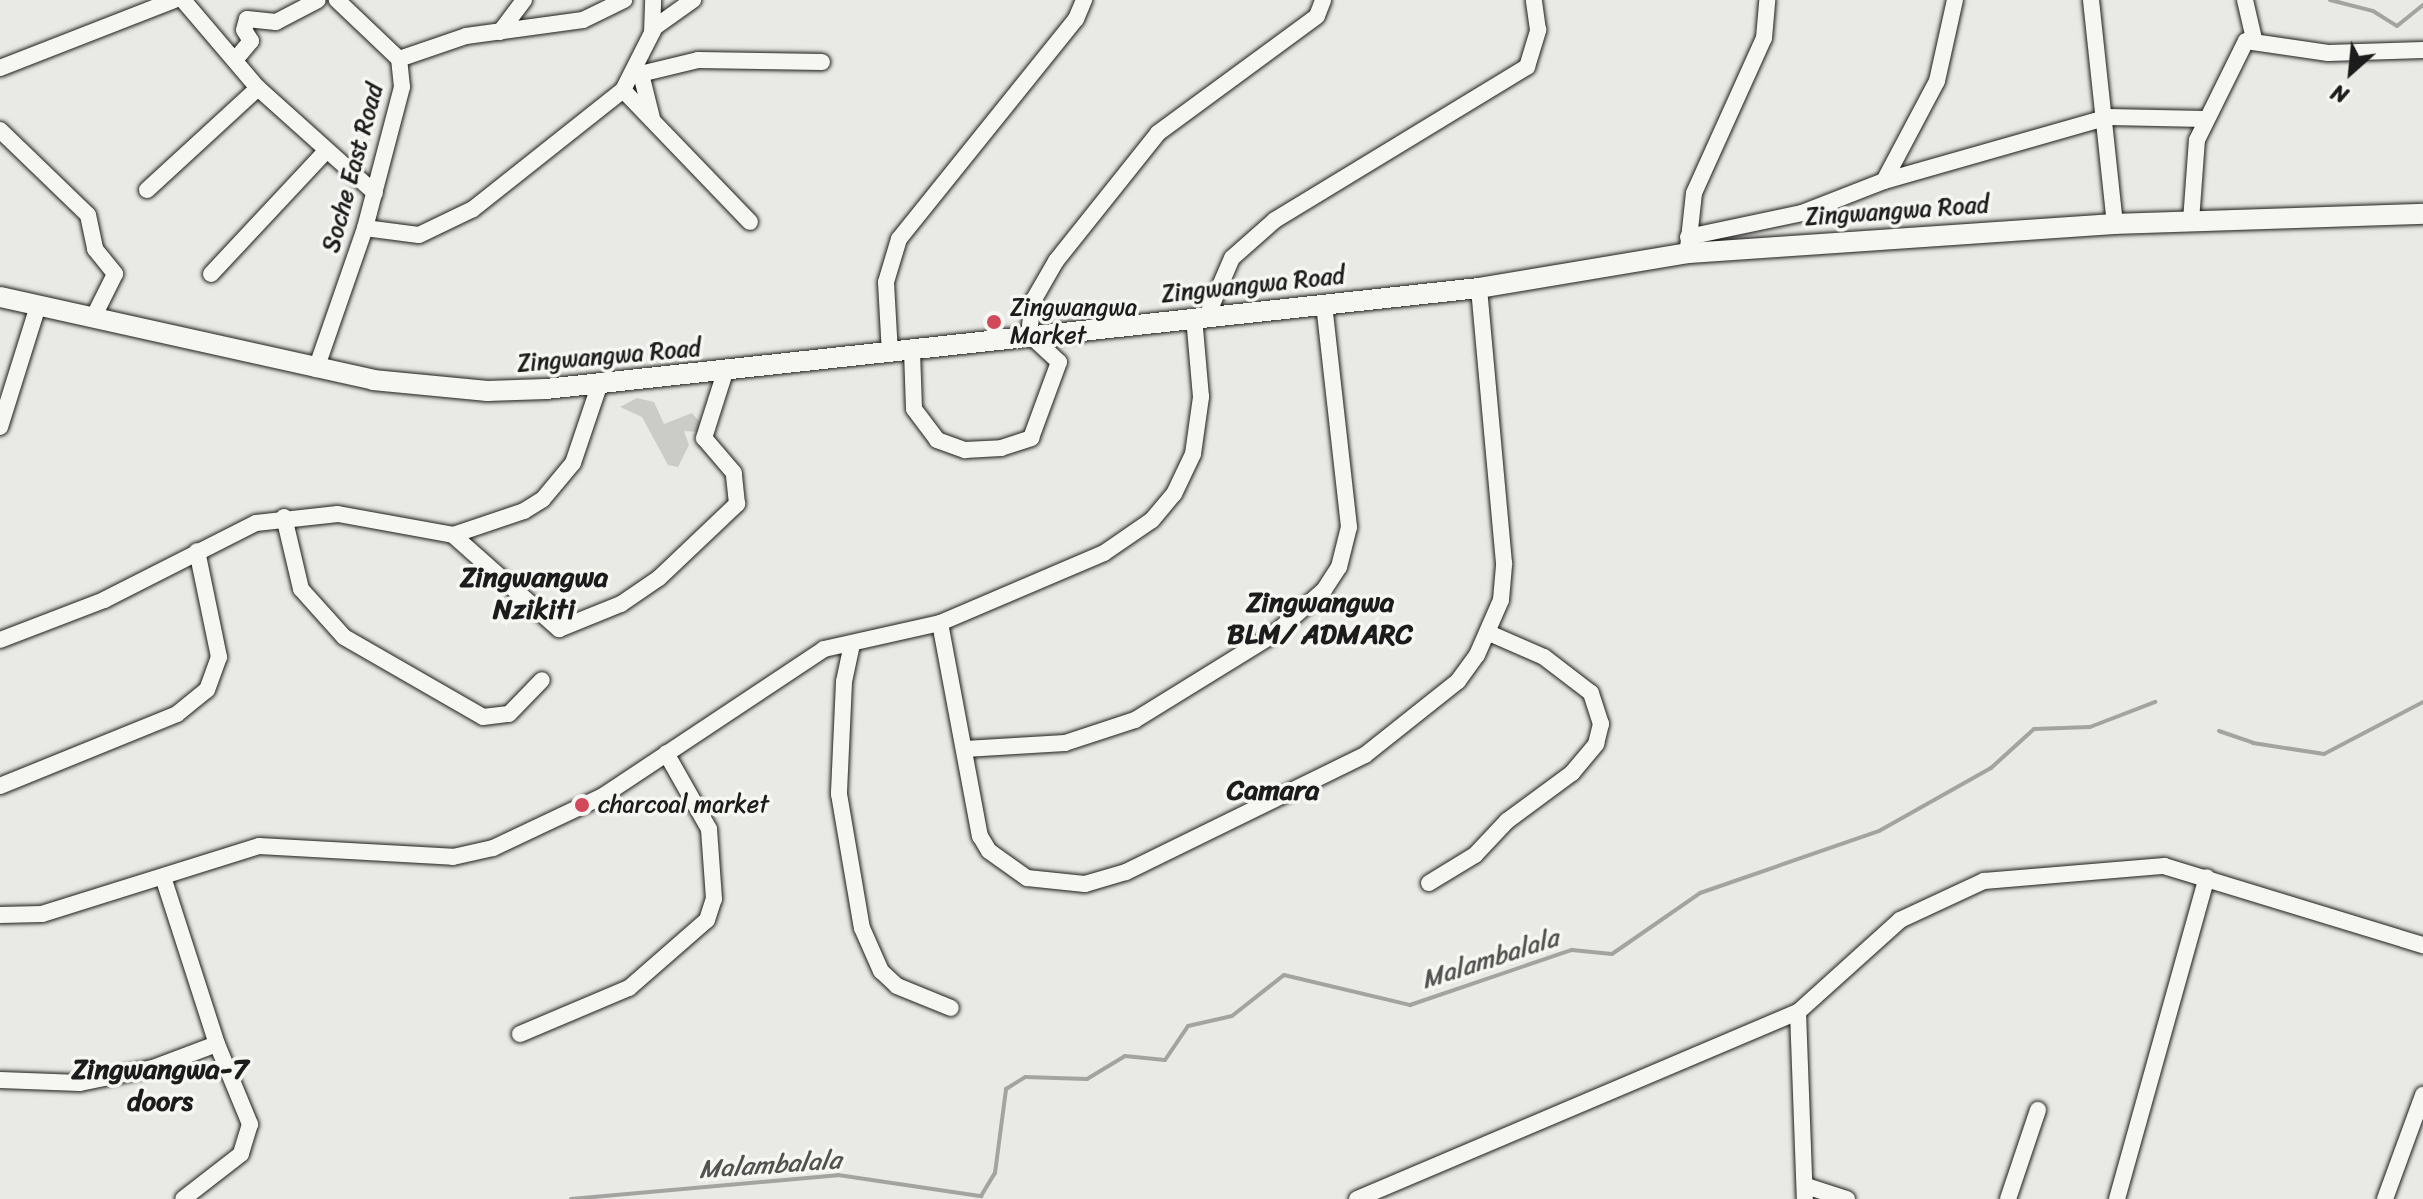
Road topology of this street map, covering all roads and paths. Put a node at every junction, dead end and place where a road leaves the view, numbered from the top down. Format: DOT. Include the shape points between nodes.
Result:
graph roads {
  1 [pos="174,0"];
  2 [pos="183,0"];
  3 [pos="318,0"];
  4 [pos="337,0"];
  5 [pos="524,0"];
  6 [pos="624,0"];
  7 [pos="653,0"];
  8 [pos="693,0"];
  9 [pos="1084,0"];
  10 [pos="1323,0"];
  11 [pos="1534,0"];
  12 [pos="1767,0"];
  13 [pos="1955,0"];
  14 [pos="2091,0"];
  15 [pos="2245,0"];
  16 [pos="500,32"];
  17 [pos="652,33"];
  18 [pos="2254,39"];
  19 [pos="2423,50"];
  20 [pos="399,59"];
  21 [pos="235,60"];
  22 [pos="822,62"];
  23 [pos="0,68"];
  24 [pos="638,74"];
  25 [pos="258,88"];
  26 [pos="623,90"];
  27 [pos="2108,117"];
  28 [pos="652,119"];
  29 [pos="2205,119"];
  30 [pos="0,130"];
  31 [pos="326,151"];
  32 [pos="1884,181"];
  33 [pos="147,190"];
  34 [pos="375,193"];
  35 [pos="2423,214"];
  36 [pos="2191,221"];
  37 [pos="750,222"];
  38 [pos="2115,224"];
  39 [pos="365,228"];
  40 [pos="1688,245"];
  41 [pos="211,274"];
  42 [pos="1479,288"];
  43 [pos="3,294"];
  44 [pos="1324,305"];
  45 [pos="38,306"];
  46 [pos="1200,317"];
  47 [pos="93,318"];
  48 [pos="1029,334"];
  49 [pos="912,351"];
  50 [pos="890,354"];
  51 [pos="316,369"];
  52 [pos="725,372"];
  53 [pos="599,386"];
  54 [pos="0,427"];
  55 [pos="284,517"];
  56 [pos="453,535"];
  57 [pos="197,551"];
  58 [pos="940,623"];
  59 [pos="1489,633"];
  60 [pos="0,640"];
  61 [pos="852,644"];
  62 [pos="542,680"];
  63 [pos="965,749"];
  64 [pos="666,753"];
  65 [pos="0,786"];
  66 [pos="163,877"];
  67 [pos="2207,877"];
  68 [pos="1429,883"];
  69 [pos="0,915"];
  70 [pos="2423,945"];
  71 [pos="951,1008"];
  72 [pos="1798,1012"];
  73 [pos="520,1034"];
  74 [pos="217,1044"];
  75 [pos="0,1080"];
  76 [pos="2423,1095"];
  77 [pos="2038,1110"];
  78 [pos="1806,1192"];
  79 [pos="183,1199"];
  80 [pos="1357,1199"];
  81 [pos="1847,1199"];
  82 [pos="2008,1199"];
  83 [pos="2117,1199"];
  84 [pos="2385,1199"];
  1 -- 23 [label="street"];
  2 -- 21 [label="street"];
  3 -- 21 [label="street" via="276,22 247,19 244,30 251,41"];
  4 -- 20 [label="street, Soche East Road"];
  5 -- 16 [label="street"];
  6 -- 16 [label="street" via="583,20"];
  7 -- 17 [label="street"];
  8 -- 17 [label="street" via="672,10"];
  9 -- 50 [label="street" via="1076,19 954,163 895,246 886,282"];
  10 -- 48 [label="street" via="1317,16 1184,109 1134,157 1038,288"];
  11 -- 46 [label="street" via="1538,30 1527,67 1275,220 1232,258"];
  12 -- 40 [label="street" via="1764,38 1694,193"];
  13 -- 32 [label="street" via="1937,81"];
  14 -- 27 [label="street"];
  15 -- 18 [label="street"];
  16 -- 20 [label="street" via="466,36"];
  17 -- 24 [label="street"];
  18 -- 19 [label="street" via="2328,53"];
  18 -- 29 [label="street" via="2238,50"];
  20 -- 34 [label="street, Soche East Road" via="402,87"];
  21 -- 25 [label="street"];
  22 -- 24 [label="street" via="709,59"];
  24 -- 26 [label="street"];
  24 -- 28 [label="street"];
  25 -- 31 [label="street"];
  25 -- 33 [label="street"];
  26 -- 28 [label="street"];
  26 -- 39 [label="street" via="447,226 419,235"];
  27 -- 29 [label="street"];
  27 -- 32 [label="street"];
  27 -- 38 [label="street"];
  28 -- 37 [label="street" via="701,178"];
  29 -- 36 [label="street" via="2193,157"];
  30 -- 47 [label="street" via="88,215 95,249 115,274"];
  31 -- 34 [label="street"];
  31 -- 41 [label="street"];
  32 -- 40 [label="street" via="1802,213"];
  34 -- 39 [label="street, Soche East Road"];
  35 -- 36 [label="street, Zingwangwa Road"];
  36 -- 38 [label="street, Zingwangwa Road"];
  38 -- 40 [label="street, Zingwangwa Road"];
  39 -- 51 [label="street, Soche East Road"];
  40 -- 42 [label="street, Zingwangwa Road"];
  42 -- 44 [label="street, Zingwangwa Road"];
  42 -- 59 [label="street" via="1504,563"];
  43 -- 45 [label="street, Zingwangwa Road"];
  44 -- 46 [label="street, Zingwangwa Road"];
  44 -- 63 [label="street" via="1349,527 1339,567 1324,590 1274,634 1135,720 1065,743"];
  45 -- 47 [label="street, Zingwangwa Road"];
  45 -- 54 [label="street"];
  46 -- 48 [label="street, Zingwangwa Road"];
  46 -- 58 [label="street" via="1199,425 1174,494 1152,520 1104,553"];
  47 -- 51 [label="street, Zingwangwa Road"];
  48 -- 49 [label="street, Zingwangwa Road"];
  48 -- 49 [label="street" via="1059,362 1031,438 1001,448 950,446 919,421"];
  49 -- 50 [label="street, Zingwangwa Road"];
  50 -- 52 [label="street, Zingwangwa Road"];
  51 -- 53 [label="street, Zingwangwa Road" via="473,390"];
  52 -- 53 [label="street, Zingwangwa Road"];
  52 -- 56 [label="street" via="704,438 734,473 737,504 659,578 621,604 559,629"];
  53 -- 56 [label="street" via="584,440 560,482 524,511"];
  55 -- 56 [label="street" via="338,514"];
  55 -- 57 [label="street"];
  55 -- 62 [label="street" via="301,589 344,637 483,717 509,714"];
  57 -- 60 [label="street" via="104,600"];
  57 -- 65 [label="street" via="219,657 207,690 177,714"];
  58 -- 61 [label="street"];
  58 -- 63 [label="street"];
  59 -- 63 [label="street" via="1441,699 1365,755 1201,839 1085,884 1027,878 989,851 967,783"];
  59 -- 68 [label="street" via="1577,681 1599,707 1601,724 1592,751 1572,773 1507,821 1468,861"];
  61 -- 64 [label="street" via="824,649"];
  61 -- 71 [label="street" via="844,682 839,794 862,928 881,971 897,986"];
  64 -- 66 [label="street" via="560,821 493,848 453,857 259,846"];
  64 -- 73 [label="street" via="709,829 714,899 707,920 629,988"];
  66 -- 69 [label="street" via="42,914"];
  66 -- 74 [label="street"];
  67 -- 70 [label="street"];
  67 -- 72 [label="street" via="2164,866 2111,868 1984,881 1956,890 1900,920"];
  67 -- 83 [label="street"];
  72 -- 78 [label="street"];
  72 -- 80 [label="street"];
  74 -- 75 [label="street" via="153,1068 80,1083"];
  74 -- 79 [label="street" via="250,1124 248,1142 227,1168"];
  76 -- 84 [label="street"];
  77 -- 82 [label="street"];
  78 -- 81 [label="street"];
}
